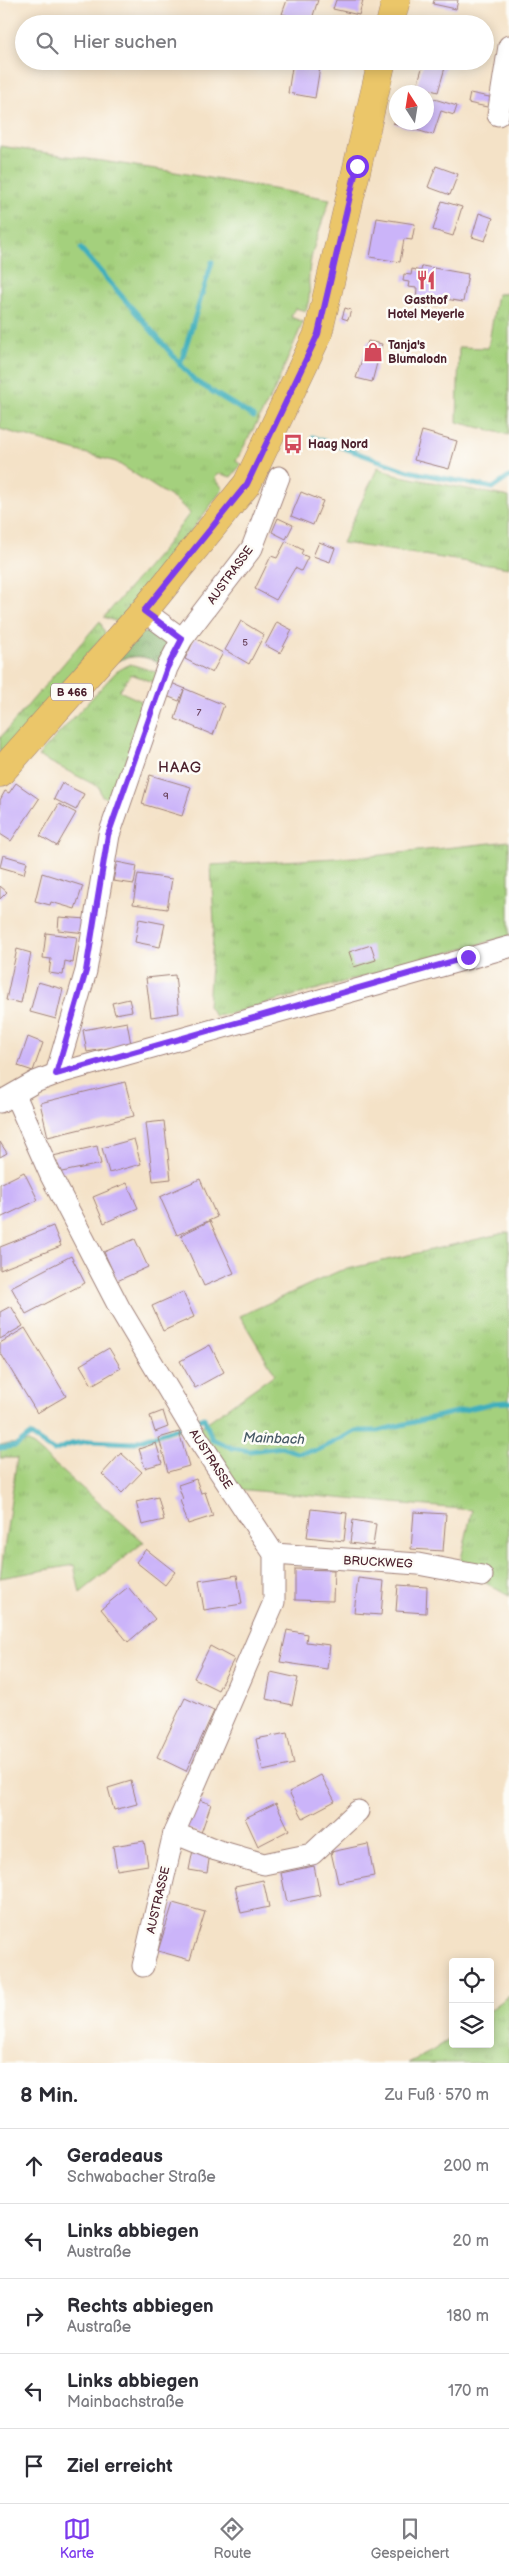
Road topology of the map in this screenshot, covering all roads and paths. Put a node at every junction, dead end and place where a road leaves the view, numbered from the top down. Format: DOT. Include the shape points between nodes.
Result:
graph roads {
  1 [pos="396,0"];
  2 [pos="392,15"];
  3 [pos="509,46"];
  4 [pos="380,70"];
  5 [pos="498,115"];
  6 [pos="279,477"];
  7 [pos="144,611"];
  8 [pos="182,639"];
  9 [pos="0,773"];
  10 [pos="509,948"];
  11 [pos="56,1074"];
  12 [pos="8,1099"];
  13 [pos="274,1554"];
  14 [pos="482,1576"];
  15 [pos="358,1811"];
  16 [pos="174,1833"];
  17 [pos="143,1966"];
  1 -- 2 [label="main road"];
  3 -- 5 [label="street"];
  4 -- 7 [label="main road, B 466" via="318,334 247,484"];
  6 -- 8 [label="street, AUSTRASSE" via="252,548"];
  7 -- 8 [label="street"];
  7 -- 9 [label="main road, B 466"];
  8 -- 11 [label="street, AUSTRASSE" via="167,668 108,835 86,971"];
  10 -- 11 [label="street"];
  11 -- 12 [label="street" via="35,1082"];
  12 -- 13 [label="street, AUSTRASSE" via="120,1308 196,1436"];
  13 -- 14 [label="street, BRUCKWEG" via="418,1564"];
  13 -- 16 [label="street, AUSTRASSE" via="274,1602"];
  15 -- 16 [label="street" via="312,1854 264,1864"];
  16 -- 17 [label="street, AUSTRASSE"];
}
